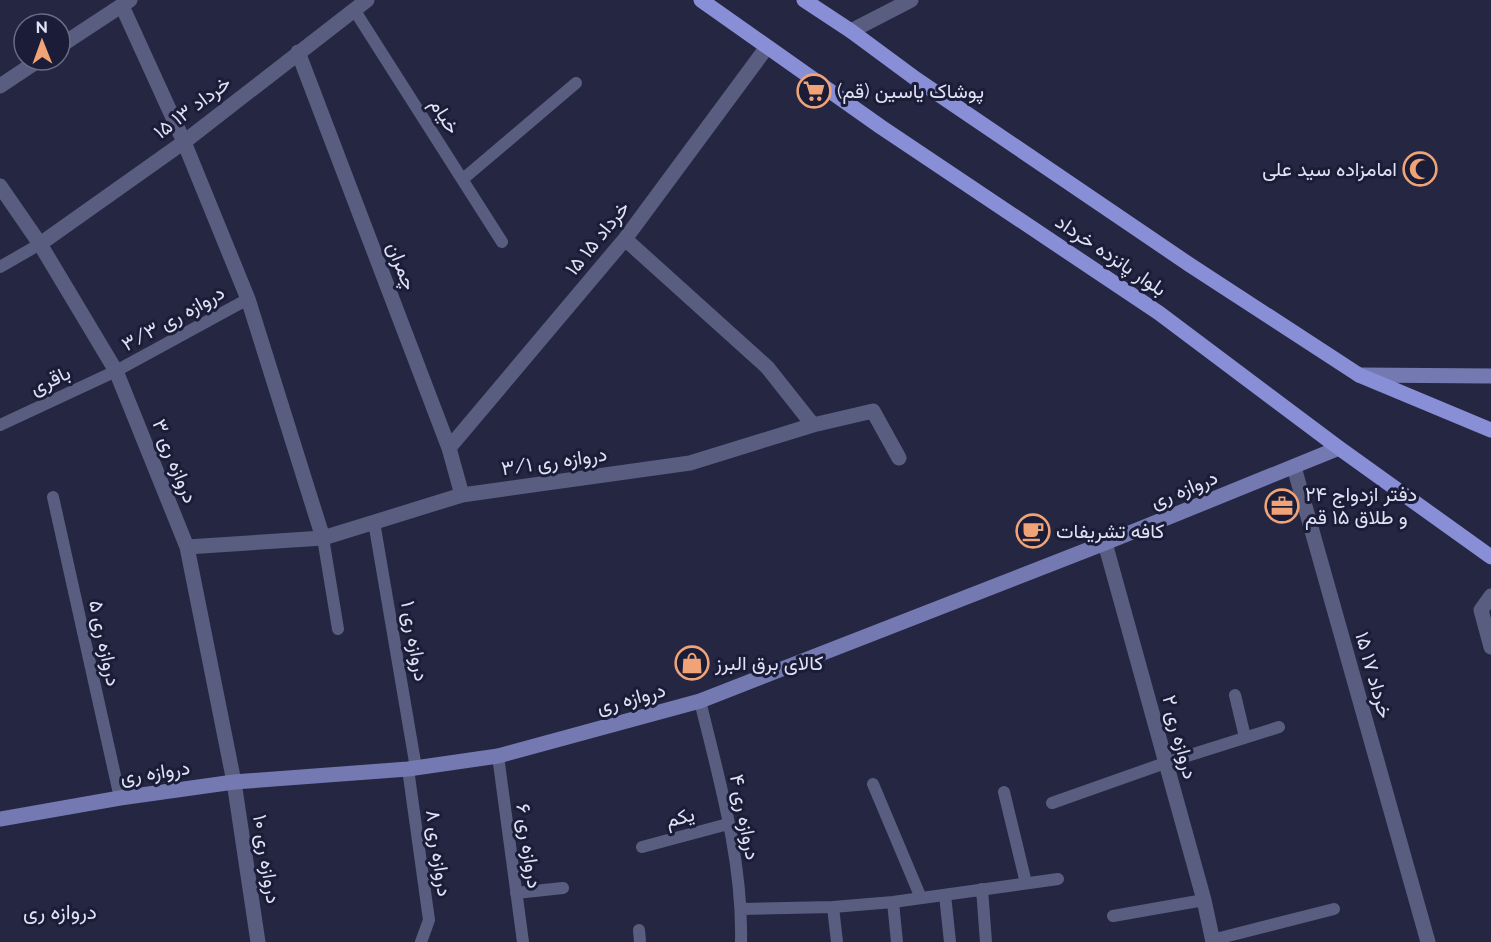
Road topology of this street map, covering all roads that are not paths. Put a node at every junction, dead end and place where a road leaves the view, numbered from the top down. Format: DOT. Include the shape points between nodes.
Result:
graph roads {
  1 [pos="367,0"];
  2 [pos="701,0"];
  3 [pos="804,0"];
  4 [pos="911,0"];
  5 [pos="126,3"];
  6 [pos="356,11"];
  7 [pos="851,31"];
  8 [pos="72,38"];
  9 [pos="767,47"];
  10 [pos="298,52"];
  11 [pos="21,72"];
  12 [pos="576,83"];
  13 [pos="0,86"];
  14 [pos="184,142"];
  15 [pos="463,179"];
  16 [pos="0,186"];
  17 [pos="625,239"];
  18 [pos="502,242"];
  19 [pos="40,244"];
  20 [pos="0,267"];
  21 [pos="248,299"];
  22 [pos="116,371"];
  23 [pos="1359,375"];
  24 [pos="1491,376"];
  25 [pos="0,425"];
  26 [pos="813,425"];
  27 [pos="1491,430"];
  28 [pos="448,448"];
  29 [pos="1339,448"];
  30 [pos="898,458"];
  31 [pos="1294,466"];
  32 [pos="462,495"];
  33 [pos="53,497"];
  34 [pos="374,522"];
  35 [pos="323,538"];
  36 [pos="1105,543"];
  37 [pos="187,547"];
  38 [pos="1491,557"];
  39 [pos="1491,596"];
  40 [pos="338,629"];
  41 [pos="1491,647"];
  42 [pos="1235,695"];
  43 [pos="700,701"];
  44 [pos="1279,727"];
  45 [pos="1245,737"];
  46 [pos="498,756"];
  47 [pos="1166,763"];
  48 [pos="412,768"];
  49 [pos="234,782"];
  50 [pos="873,784"];
  51 [pos="1004,792"];
  52 [pos="120,798"];
  53 [pos="1052,803"];
  54 [pos="0,819"];
  55 [pos="728,824"];
  56 [pos="642,848"];
  57 [pos="1058,879"];
  58 [pos="1026,883"];
  59 [pos="563,888"];
  60 [pos="982,889"];
  61 [pos="516,893"];
  62 [pos="945,895"];
  63 [pos="921,898"];
  64 [pos="1203,900"];
  65 [pos="893,902"];
  66 [pos="833,907"];
  67 [pos="742,909"];
  68 [pos="1334,909"];
  69 [pos="1113,916"];
  70 [pos="1213,941"];
  71 [pos="258,942"];
  72 [pos="421,942"];
  73 [pos="523,942"];
  74 [pos="741,942"];
  75 [pos="837,942"];
  76 [pos="897,942"];
  77 [pos="950,942"];
  78 [pos="986,942"];
  79 [pos="1428,942"];
  1 -- 6 [label="street, ۱۵ خرداد ۱۳"];
  2 -- 9 [label="main road, بلوار پانزده خرداد"];
  3 -- 7 [label="main road, بلوار پانزده خرداد"];
  4 -- 7 [label="street"];
  5 -- 8 [label="street"];
  5 -- 14 [label="street"];
  6 -- 10 [label="street, ۱۵ خرداد ۱۳"];
  6 -- 15 [label="lane, خیام"];
  7 -- 23 [label="main road, بلوار پانزده خرداد" via="955,106"];
  9 -- 17 [label="street, ۱۵ خرداد ۱۵"];
  9 -- 29 [label="main road, بلوار پانزده خرداد" via="1159,312"];
  10 -- 14 [label="street, ۱۵ خرداد ۱۳"];
  10 -- 28 [label="street, چمران"];
  11 -- 13 [label="street"];
  12 -- 15 [label="lane"];
  14 -- 19 [label="street, ۱۵ خرداد ۱۳"];
  14 -- 21 [label="street"];
  15 -- 18 [label="lane, خیام"];
  16 -- 19 [label="street, دروازه ری ۳"];
  17 -- 26 [label="street" via="767,367"];
  17 -- 28 [label="street, ۱۵ خرداد ۱۵"];
  19 -- 20 [label="lane"];
  19 -- 22 [label="street, دروازه ری ۳"];
  21 -- 22 [label="lane, دروازه ری ۳/۳"];
  21 -- 35 [label="street"];
  22 -- 25 [label="lane, باقری"];
  22 -- 37 [label="street, دروازه ری ۳"];
  23 -- 24 [label="main road"];
  23 -- 27 [label="main road, بلوار پانزده خرداد"];
  26 -- 30 [label="street, دروازه ری ۳/۱" via="873,411"];
  26 -- 32 [label="street, دروازه ری ۳/۱" via="690,463"];
  28 -- 32 [label="street, چمران"];
  29 -- 31 [label="main road, دروازه ری"];
  29 -- 38 [label="main road, بلوار پانزده خرداد"];
  31 -- 36 [label="main road, دروازه ری"];
  31 -- 79 [label="street, ۱۵ خرداد ۱۷"];
  32 -- 34 [label="street, دروازه ری ۳/۱"];
  33 -- 52 [label="lane, دروازه ری ۵"];
  34 -- 35 [label="street, دروازه ری ۳/۱"];
  34 -- 48 [label="lane, دروازه ری ۱"];
  35 -- 37 [label="street, دروازه ری ۳/۱"];
  35 -- 40 [label="lane"];
  36 -- 43 [label="main road, دروازه ری"];
  36 -- 47 [label="street, دروازه ری ۲"];
  37 -- 49 [label="street, دروازه ری ۳"];
  39 -- 41 [label="street" via="1481,610"];
  42 -- 45 [label="lane"];
  43 -- 46 [label="main road, دروازه ری"];
  43 -- 55 [label="lane, دروازه ری ۴"];
  44 -- 45 [label="lane"];
  45 -- 47 [label="lane"];
  46 -- 48 [label="main road, دروازه ری"];
  46 -- 61 [label="lane, دروازه ری ۶"];
  47 -- 53 [label="lane"];
  47 -- 64 [label="street, دروازه ری ۲"];
  48 -- 49 [label="main road, دروازه ری"];
  48 -- 72 [label="lane, دروازه ری ۸" via="429,920"];
  49 -- 52 [label="main road, دروازه ری"];
  49 -- 71 [label="street, دروازه ری ۱۰"];
  50 -- 63 [label="lane"];
  51 -- 58 [label="lane"];
  52 -- 54 [label="main road, دروازه ری"];
  55 -- 56 [label="lane, یکم"];
  55 -- 67 [label="lane, دروازه ری ۴"];
  57 -- 58 [label="lane"];
  58 -- 60 [label="lane"];
  59 -- 61 [label="lane"];
  60 -- 62 [label="lane"];
  60 -- 78 [label="lane"];
  61 -- 73 [label="lane, دروازه ری ۶"];
  62 -- 63 [label="lane"];
  62 -- 77 [label="lane"];
  63 -- 65 [label="lane"];
  64 -- 69 [label="lane"];
  64 -- 70 [label="street, دروازه ری ۲"];
  65 -- 66 [label="lane"];
  65 -- 76 [label="lane"];
  66 -- 67 [label="lane"];
  66 -- 75 [label="lane"];
  67 -- 74 [label="lane, دروازه ری ۴"];
  68 -- 70 [label="lane"];
}
